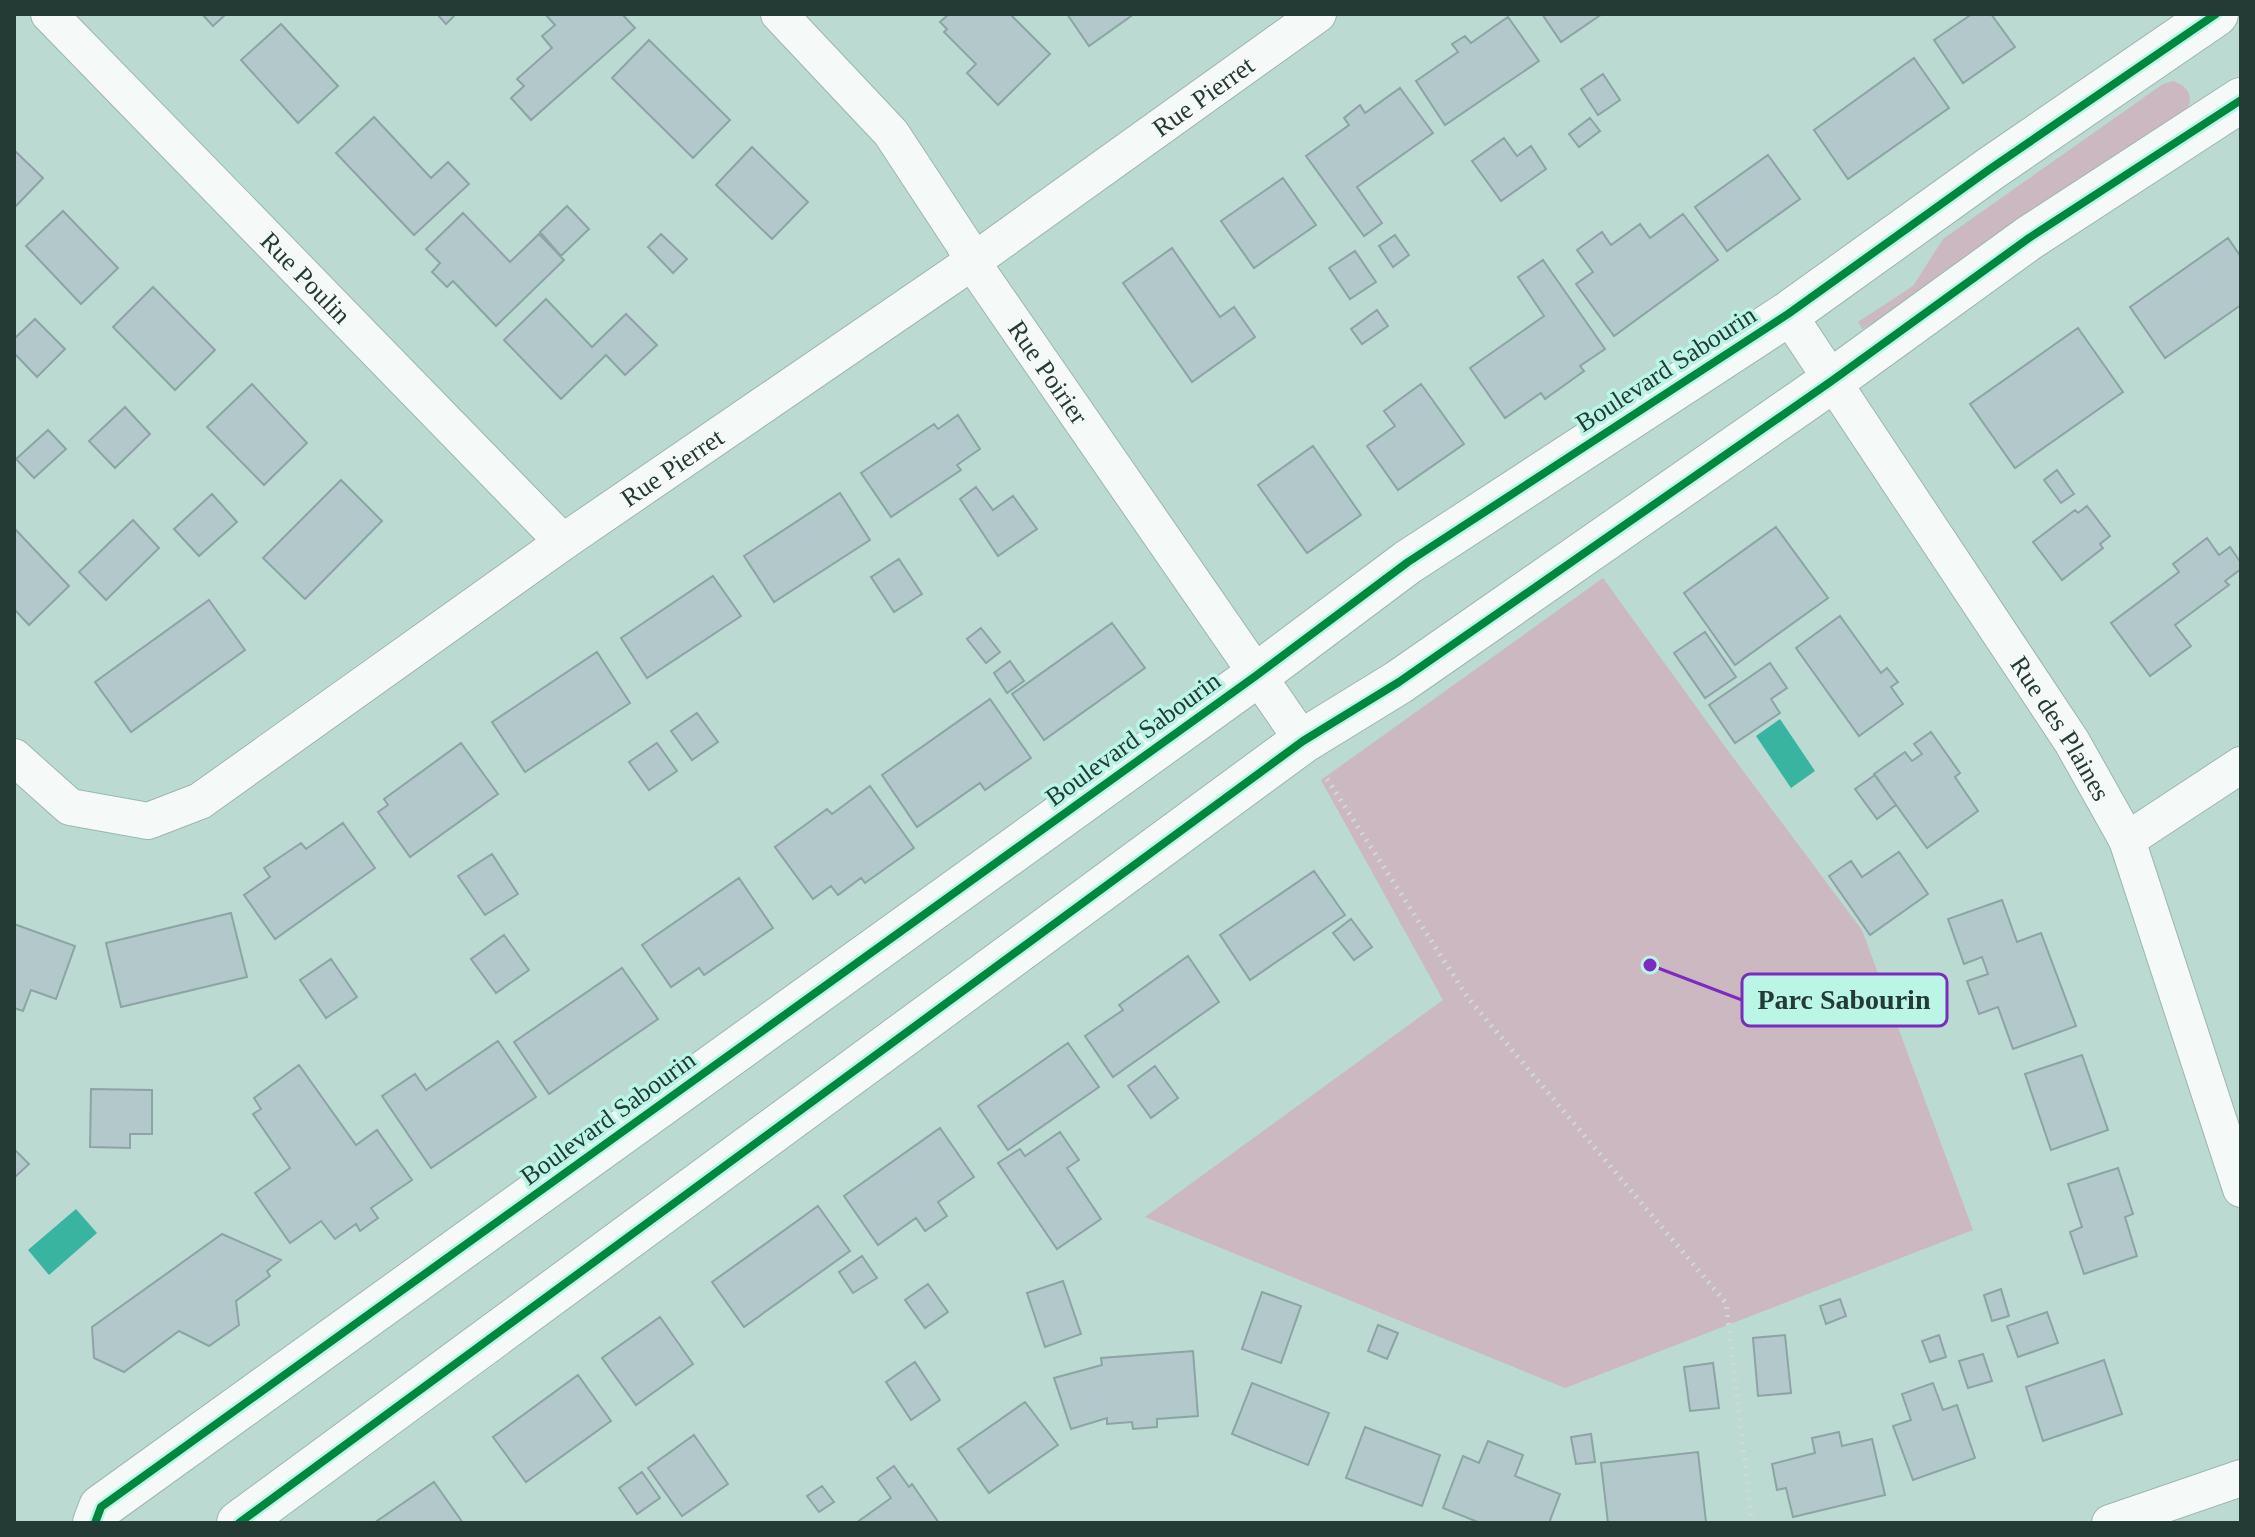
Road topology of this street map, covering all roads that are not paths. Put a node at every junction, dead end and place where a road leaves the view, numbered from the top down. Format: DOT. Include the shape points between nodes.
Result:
graph roads {
  1 [pos="49,14"];
  2 [pos="779,14"];
  3 [pos="1318,14"];
  4 [pos="2216,14"];
  5 [pos="2241,100"];
  6 [pos="972,262"];
  7 [pos="1788,314"];
  8 [pos="1833,380"];
  9 [pos="563,542"];
  10 [pos="1257,675"];
  11 [pos="1303,741"];
  12 [pos="14,757"];
  13 [pos="2241,765"];
  14 [pos="2127,840"];
  15 [pos="2241,1189"];
  16 [pos="2241,1478"];
  17 [pos="95,1523"];
  18 [pos="239,1523"];
  19 [pos="2110,1523"];
  1 -- 9 [label="street, Rue Poulin"];
  2 -- 6 [label="street, Rue Poirier" via="891,133"];
  3 -- 6 [label="street, Rue Pierret"];
  4 -- 7 [label="street, Boulevard Sabourin"];
  5 -- 8 [label="street" via="2029,238"];
  6 -- 9 [label="street, Rue Pierret"];
  6 -- 10 [label="street, Rue Poirier"];
  7 -- 8 [label="street, Rue des Plaines"];
  7 -- 10 [label="street, Boulevard Sabourin" via="1408,562"];
  8 -- 11 [label="street" via="1399,682"];
  8 -- 14 [label="street, Rue des Plaines" via="2072,742"];
  9 -- 12 [label="street, Rue Pierret" via="200,801 148,821 70,807"];
  10 -- 11 [label="street, Rue Poirier"];
  10 -- 17 [label="street, Boulevard Sabourin" via="101,1507"];
  11 -- 18 [label="street"];
  13 -- 14 [label="street"];
  14 -- 15 [label="street, Rue des Plaines"];
  16 -- 19 [label="street"];
}
